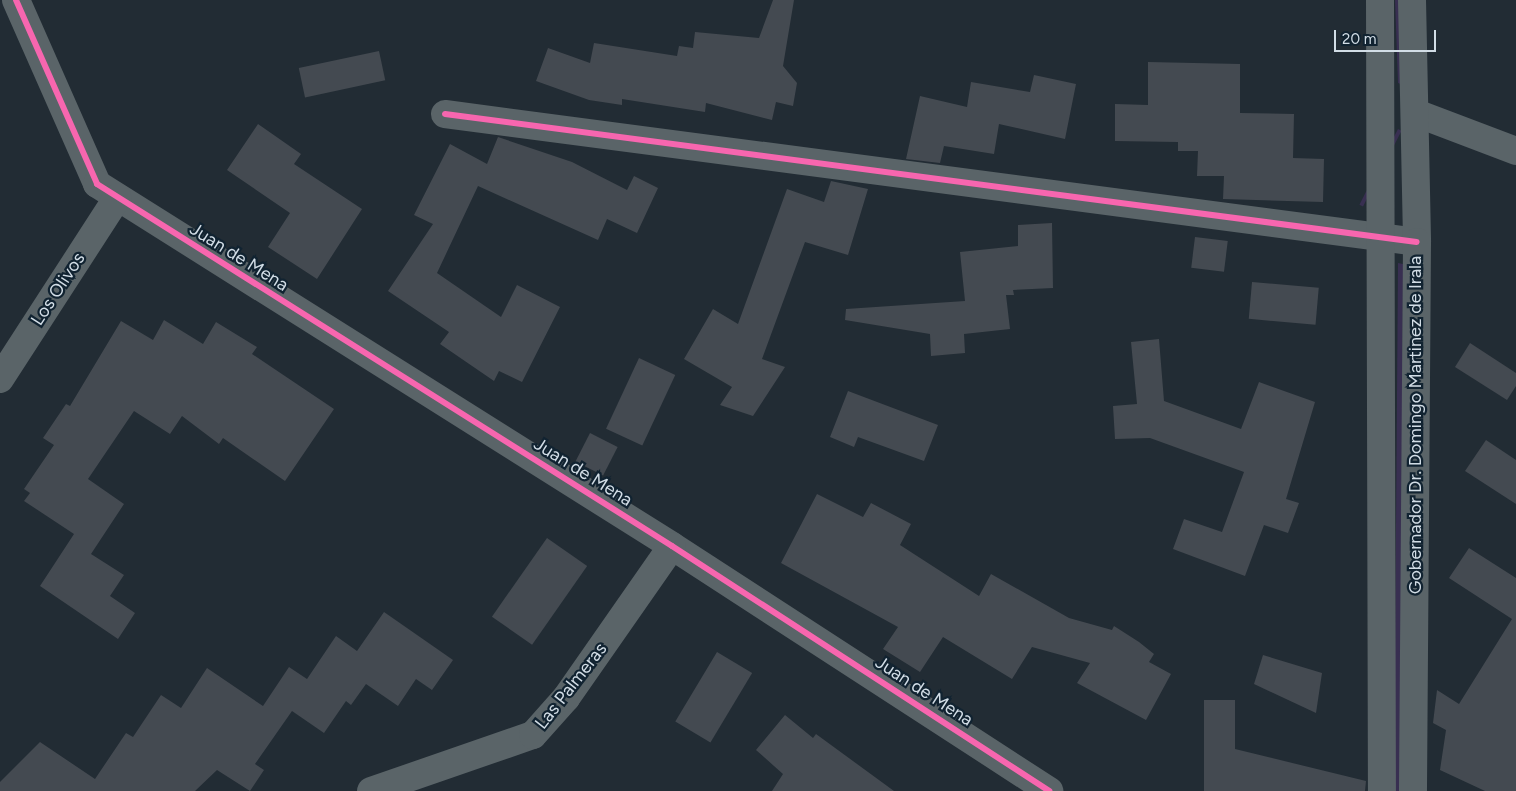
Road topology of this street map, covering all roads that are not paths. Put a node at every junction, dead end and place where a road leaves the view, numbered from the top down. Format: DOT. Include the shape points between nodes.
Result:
graph roads {
  1 [pos="16,0"];
  2 [pos="1380,0"];
  3 [pos="1412,0"];
  4 [pos="1416,113"];
  5 [pos="445,114"];
  6 [pos="1516,152"];
  7 [pos="107,191"];
  8 [pos="1384,238"];
  9 [pos="1417,242"];
  10 [pos="0,379"];
  11 [pos="672,546"];
  12 [pos="371,791"];
  13 [pos="1049,791"];
  14 [pos="1382,791"];
  15 [pos="1413,791"];
  1 -- 7 [label="street"];
  2 -- 8 [label="street, Gobernador Dr. Domingo Martinez de Irala"];
  3 -- 4 [label="street, Gobernador Dr. Domingo Martinez de Irala"];
  4 -- 6 [label="street"];
  4 -- 9 [label="street, Gobernador Dr. Domingo Martinez de Irala"];
  5 -- 8 [label="street"];
  7 -- 10 [label="street, Los Olivos"];
  7 -- 11 [label="street, Juan de Mena"];
  8 -- 9 [label="street"];
  8 -- 14 [label="street, Gobernador Dr. Domingo Martinez de Irala"];
  9 -- 15 [label="street, Gobernador Dr. Domingo Martinez de Irala"];
  11 -- 12 [label="street, Las Palmeras" via="566,698 533,734"];
  11 -- 13 [label="street, Juan de Mena"];
}
